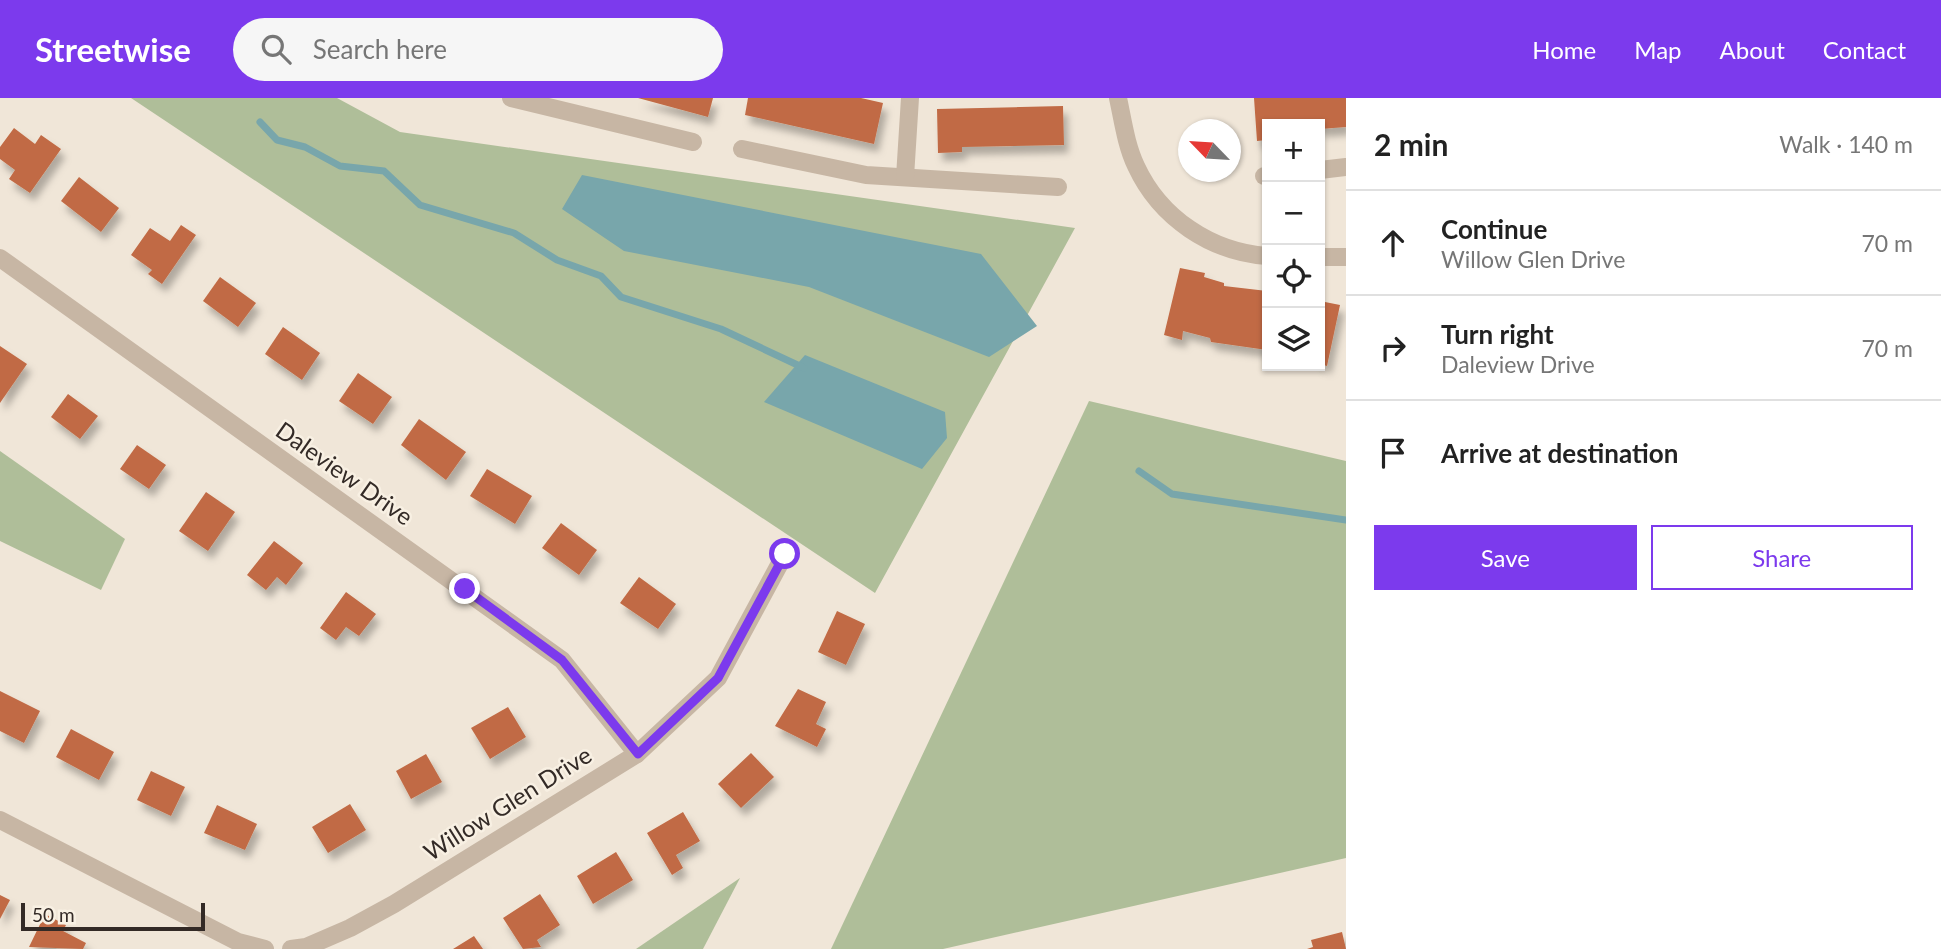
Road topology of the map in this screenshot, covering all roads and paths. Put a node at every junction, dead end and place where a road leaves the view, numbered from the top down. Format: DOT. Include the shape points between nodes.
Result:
graph roads {
  1 [pos="511,98"];
  2 [pos="909,98"];
  3 [pos="1118,98"];
  4 [pos="540,101"];
  5 [pos="693,142"];
  6 [pos="742,149"];
  7 [pos="1346,167"];
  8 [pos="1325,169"];
  9 [pos="905,177"];
  10 [pos="1058,187"];
  11 [pos="1262,256"];
  12 [pos="1325,257"];
  13 [pos="1346,257"];
  14 [pos="0,258"];
  15 [pos="785,554"];
  16 [pos="638,754"];
  17 [pos="0,820"];
  18 [pos="265,949"];
  19 [pos="291,949"];
  1 -- 4 [label="street"];
  2 -- 9 [label="street"];
  3 -- 11 [label="street" via="1136,167 1164,209 1205,240 1240,254"];
  4 -- 5 [label="street"];
  6 -- 9 [label="street" via="866,175"];
  7 -- 8 [label="street"];
  9 -- 10 [label="street"];
  12 -- 13 [label="street"];
  14 -- 16 [label="street, Daleview Drive" via="562,660"];
  15 -- 16 [label="street, Willow Glen Drive" via="718,678"];
  16 -- 19 [label="street, Willow Glen Drive" via="394,904 350,928"];
  17 -- 18 [label="street" via="238,942"];
}
